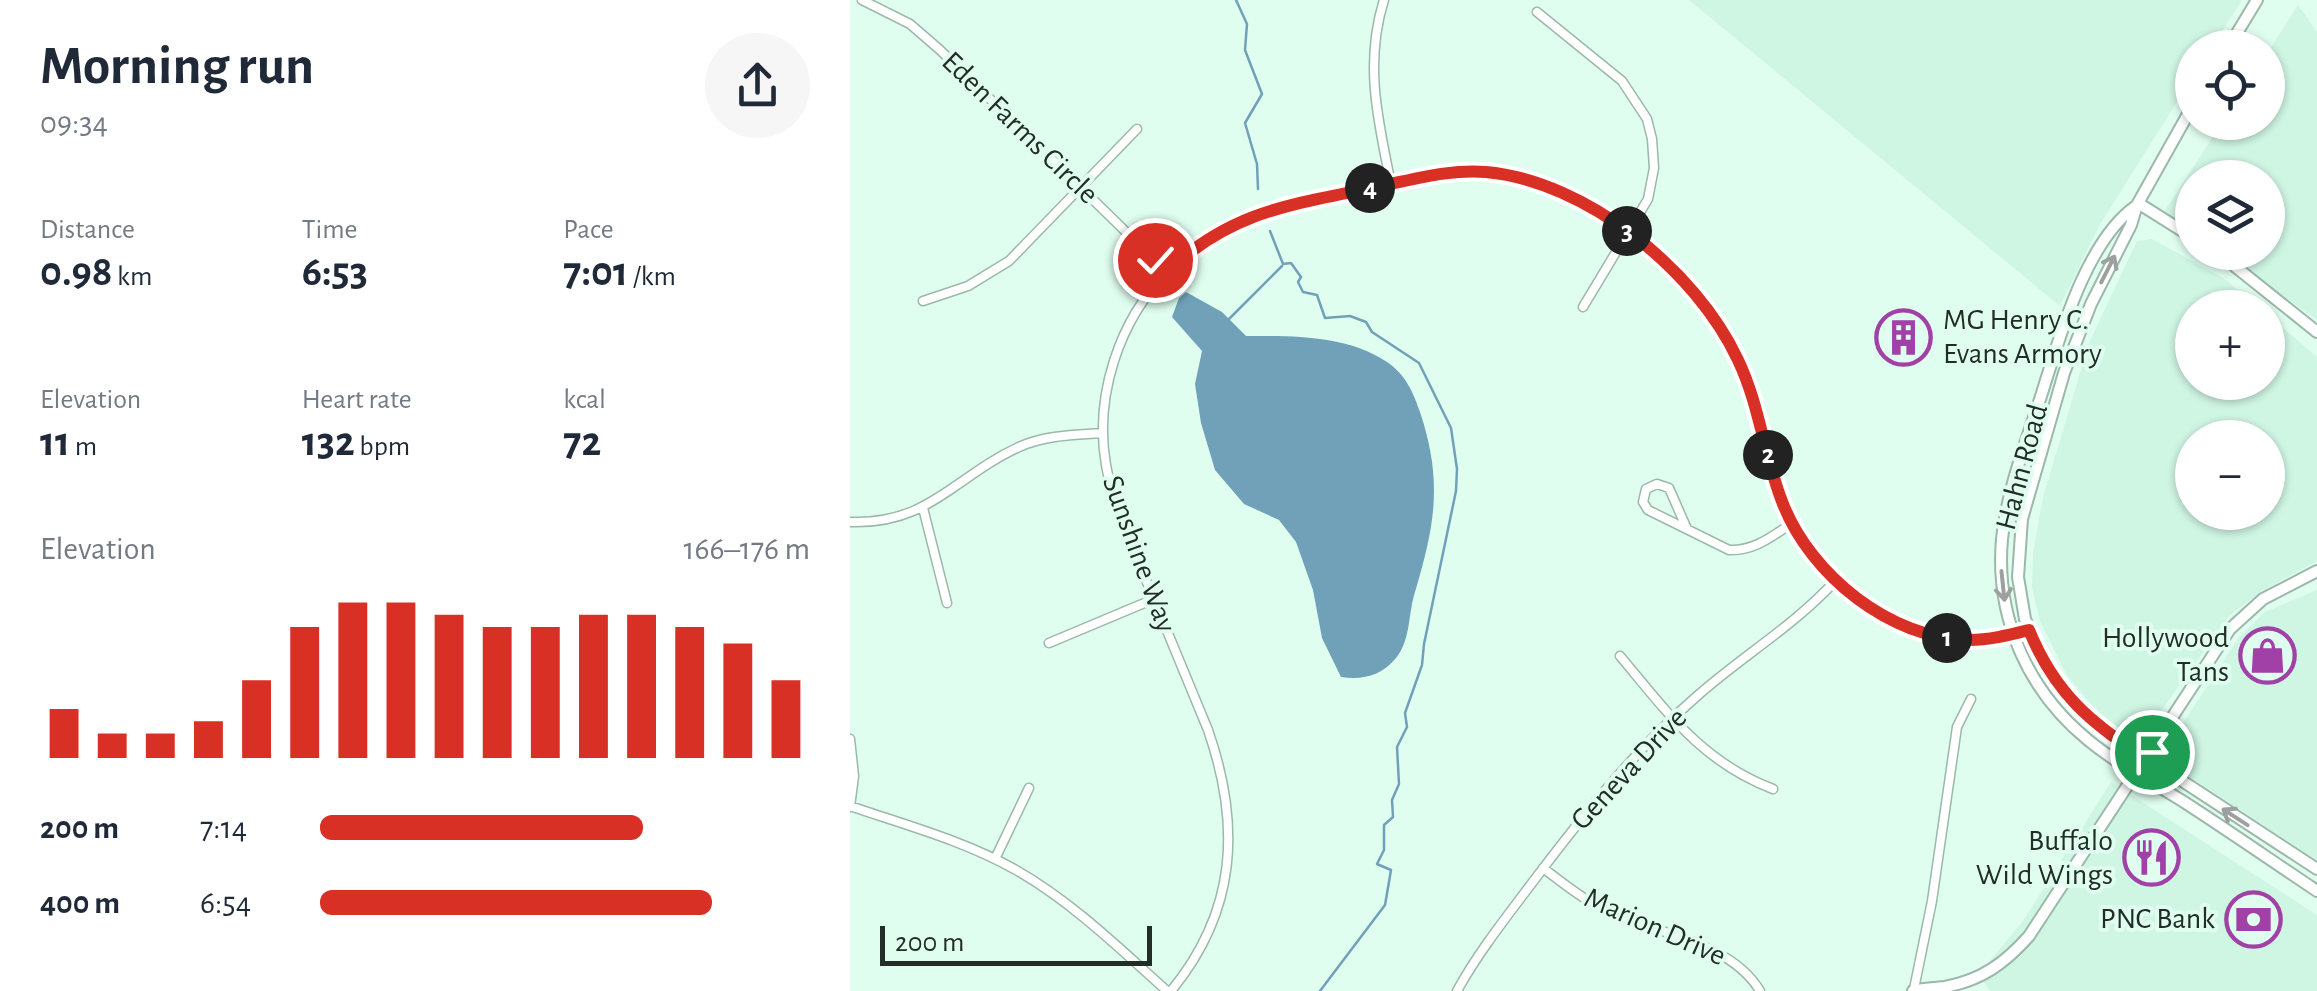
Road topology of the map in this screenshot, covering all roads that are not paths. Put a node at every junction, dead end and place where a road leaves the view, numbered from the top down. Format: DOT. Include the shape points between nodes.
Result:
graph roads {
  1 [pos="862,0"];
  2 [pos="1384,0"];
  3 [pos="2257,0"];
  4 [pos="1538,12"];
  5 [pos="2239,30"];
  6 [pos="1138,129"];
  7 [pos="2175,137"];
  8 [pos="1391,184"];
  9 [pos="1081,188"];
  10 [pos="2137,204"];
  11 [pos="2175,227"];
  12 [pos="1628,232"];
  13 [pos="2239,270"];
  14 [pos="1167,272"];
  15 [pos="923,301"];
  16 [pos="1583,307"];
  17 [pos="2317,332"];
  18 [pos="1104,433"];
  19 [pos="923,508"];
  20 [pos="850,522"];
  21 [pos="1791,524"];
  22 [pos="1687,528"];
  23 [pos="2317,571"];
  24 [pos="1836,580"];
  25 [pos="1154,599"];
  26 [pos="947,603"];
  27 [pos="2029,630"];
  28 [pos="2013,634"];
  29 [pos="1049,643"];
  30 [pos="1620,656"];
  31 [pos="1971,699"];
  32 [pos="1672,718"];
  33 [pos="850,739"];
  34 [pos="2147,760"];
  35 [pos="2138,773"];
  36 [pos="1029,788"];
  37 [pos="1773,789"];
  38 [pos="850,806"];
  39 [pos="995,859"];
  40 [pos="1543,868"];
  41 [pos="2317,870"];
  42 [pos="2317,890"];
  43 [pos="1914,990"];
  44 [pos="1169,991"];
  45 [pos="1457,991"];
  46 [pos="1760,991"];
  1 -- 9 [label="street, Eden Farms Circle" via="925,36"];
  2 -- 8 [label="street" via="1372,62"];
  3 -- 5 [label="main road"];
  4 -- 12 [label="street" via="1622,81 1647,119 1652,186"];
  6 -- 9 [label="street"];
  7 -- 10 [label="main road, Hahn Road"];
  8 -- 12 [label="street, Sunshine Way" via="1451,172 1506,175 1573,199"];
  8 -- 14 [label="street, Sunshine Way" via="1254,215 1202,241"];
  9 -- 14 [label="street, Eden Farms Circle"];
  9 -- 15 [label="street" via="994,272"];
  10 -- 11 [label="main road"];
  27 -- 10 [label="main road, Hahn Road, one-way" via="2018,578 2022,519 2064,373"];
  10 -- 28 [label="main road, Hahn Road, one-way" via="2104,240 2066,320 2014,484 2001,558"];
  12 -- 16 [label="street"];
  12 -- 21 [label="street, Sunshine Way" via="1687,284 1729,342 1754,398"];
  13 -- 17 [label="main road"];
  14 -- 18 [label="street, Sunshine Way" via="1136,312 1116,354"];
  18 -- 19 [label="street" via="1048,437 1016,448"];
  18 -- 25 [label="street, Sunshine Way" via="1115,502"];
  19 -- 20 [label="street"];
  19 -- 26 [label="street"];
  21 -- 22 [label="street" via="1742,550"];
  21 -- 24 [label="street, Sunshine Way"];
  22 -- 22 [label="street" via="1648,510 1646,489 1669,488"];
  23 -- 34 [label="main road" via="2237,621"];
  24 -- 28 [label="street, Sunshine Way" via="1882,614 1929,634 1970,640"];
  24 -- 32 [label="street, Geneva Drive"];
  25 -- 29 [label="street"];
  25 -- 44 [label="street, Sunshine Way" via="1218,760 1229,832 1215,918"];
  27 -- 28 [label="street, Sunshine Way"];
  27 -- 34 [label="main road, Hahn Road" via="2067,697"];
  28 -- 35 [label="main road, Hahn Road" via="2051,704"];
  30 -- 32 [label="street"];
  31 -- 43 [label="street" via="1958,727"];
  32 -- 37 [label="street" via="1705,752"];
  32 -- 40 [label="street, Geneva Drive" via="1623,767"];
  33 -- 38 [label="street"];
  34 -- 35 [label="main road"];
  41 -- 34 [label="main road, Hahn Road, one-way"];
  35 -- 42 [label="main road, Hahn Road"];
  35 -- 43 [label="main road" via="2010,956 1965,982"];
  36 -- 39 [label="street"];
  38 -- 39 [label="street"];
  39 -- 44 [label="street" via="1062,900"];
  40 -- 45 [label="street, Geneva Drive"];
  40 -- 46 [label="street, Marion Drive" via="1605,910 1725,956"];
}
